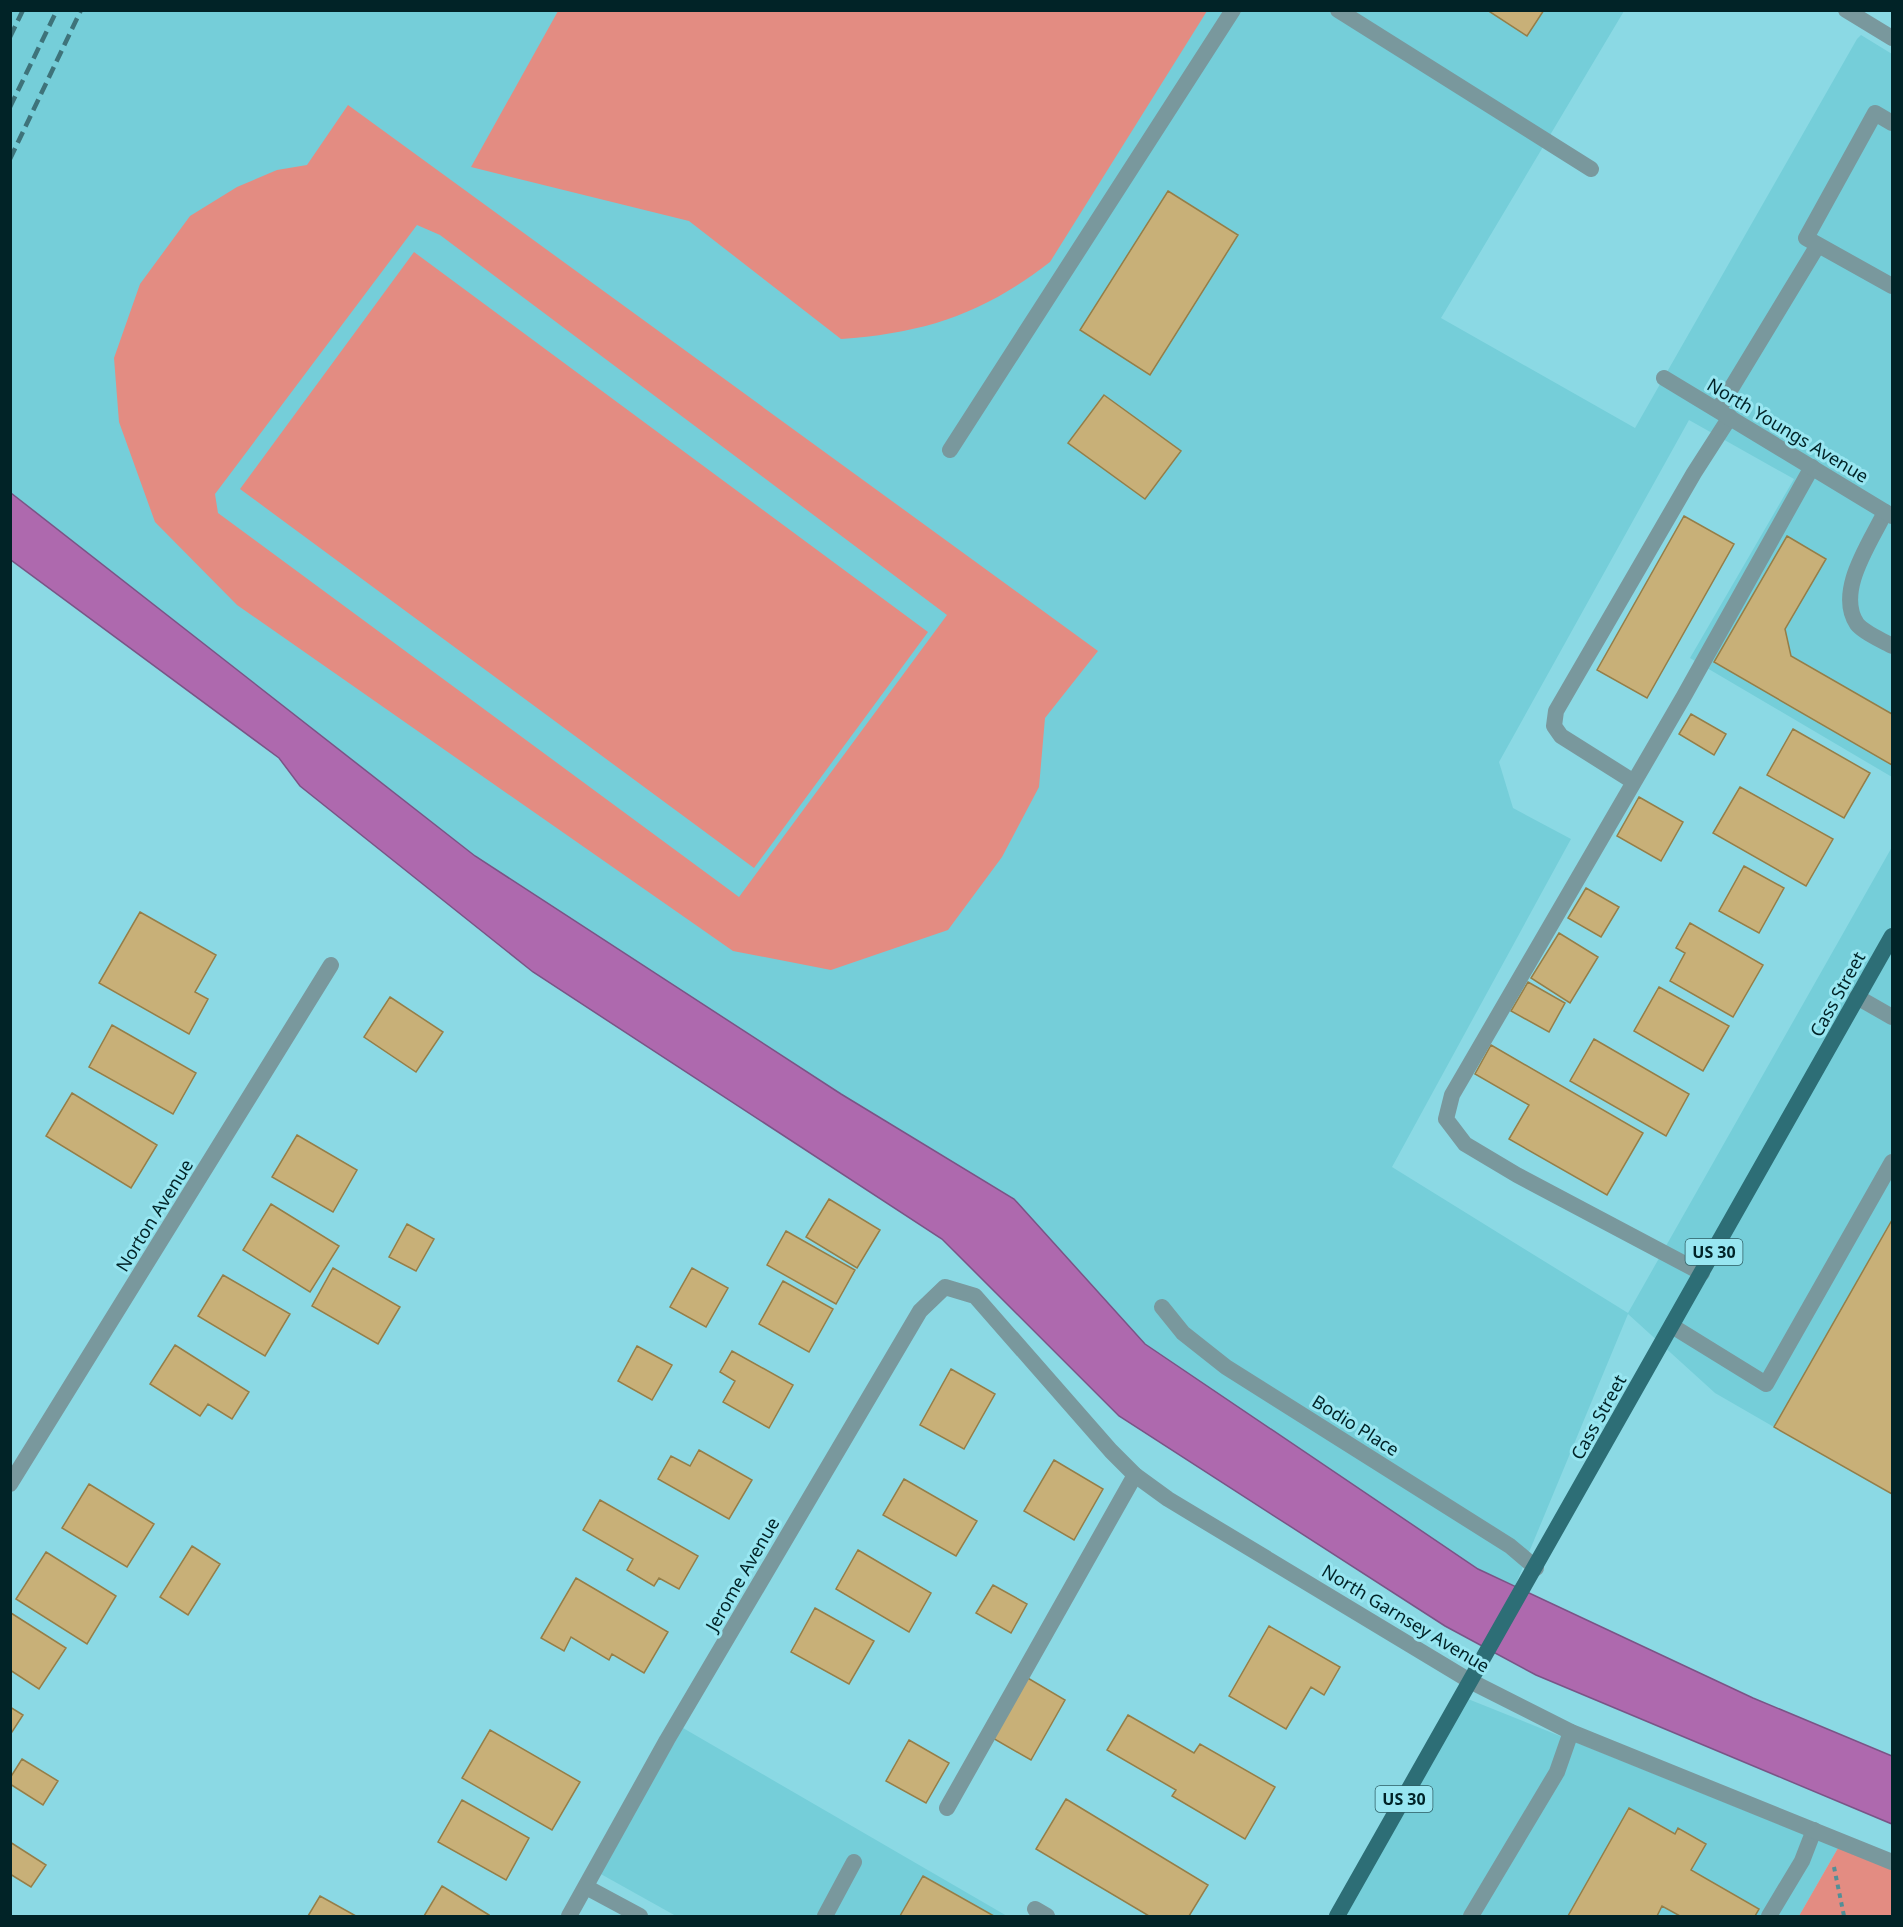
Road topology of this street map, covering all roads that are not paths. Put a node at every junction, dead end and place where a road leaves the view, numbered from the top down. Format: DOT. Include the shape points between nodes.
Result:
graph roads {
  1 [pos="1233,10"];
  2 [pos="1338,10"];
  3 [pos="1846,10"];
  4 [pos="1893,38"];
  5 [pos="1893,123"];
  6 [pos="1591,168"];
  7 [pos="1818,245"];
  8 [pos="1893,286"];
  9 [pos="1664,378"];
  10 [pos="1724,413"];
  11 [pos="950,450"];
  12 [pos="1812,467"];
  13 [pos="1889,514"];
  14 [pos="1893,646"];
  15 [pos="1634,782"];
  16 [pos="1893,936"];
  17 [pos="330,966"];
  18 [pos="1857,997"];
  19 [pos="1893,1017"];
  20 [pos="1893,1162"];
  21 [pos="1702,1273"];
  22 [pos="975,1296"];
  23 [pos="1162,1307"];
  24 [pos="1672,1326"];
  25 [pos="1135,1475"];
  26 [pos="10,1484"];
  27 [pos="1536,1569"];
  28 [pos="1470,1681"];
  29 [pos="1571,1732"];
  30 [pos="947,1808"];
  31 [pos="1814,1830"];
  32 [pos="854,1862"];
  33 [pos="1893,1862"];
  34 [pos="586,1887"];
  35 [pos="569,1917"];
  36 [pos="640,1917"];
  37 [pos="825,1917"];
  38 [pos="1337,1917"];
  39 [pos="1471,1917"];
  40 [pos="1770,1917"];
  1 -- 11 [label="street"];
  2 -- 6 [label="street"];
  3 -- 4 [label="street"];
  5 -- 7 [label="street" via="1875,113 1806,238"];
  7 -- 8 [label="street"];
  7 -- 10 [label="street"];
  9 -- 10 [label="street, North Youngs Avenue"];
  10 -- 12 [label="street, North Youngs Avenue"];
  10 -- 15 [label="street" via="1694,473 1556,711 1554,726 1561,736"];
  12 -- 13 [label="street, North Youngs Avenue"];
  12 -- 15 [label="street"];
  13 -- 14 [label="street" via="1851,585 1850,610 1858,626"];
  15 -- 21 [label="street" via="1452,1095 1446,1119 1465,1144 1483,1155"];
  16 -- 18 [label="main road, Cass Street / US 30"];
  17 -- 26 [label="street, Norton Avenue"];
  18 -- 19 [label="street"];
  18 -- 21 [label="main road, Cass Street / US 30"];
  20 -- 24 [label="street" via="1766,1384"];
  21 -- 24 [label="main road, Cass Street / US 30"];
  22 -- 25 [label="street, North Garnsey Avenue"];
  22 -- 34 [label="street, Jerome Avenue" via="945,1287 920,1311 667,1740"];
  23 -- 27 [label="street, Bodio Place" via="1183,1333 1226,1366 1510,1546"];
  24 -- 27 [label="main road, Cass Street / US 30"];
  25 -- 28 [label="street, North Garnsey Avenue" via="1168,1499"];
  25 -- 30 [label="street"];
  27 -- 28 [label="main road, Cass Street / US 30"];
  28 -- 29 [label="street, North Garnsey Avenue"];
  28 -- 38 [label="main road, Cass Street / US 30"];
  29 -- 31 [label="street, North Garnsey Avenue"];
  29 -- 39 [label="street" via="1557,1772"];
  31 -- 33 [label="street, North Garnsey Avenue"];
  31 -- 40 [label="street" via="1802,1861"];
  32 -- 37 [label="street"];
  34 -- 35 [label="street, Jerome Avenue"];
  34 -- 36 [label="street"];
}
